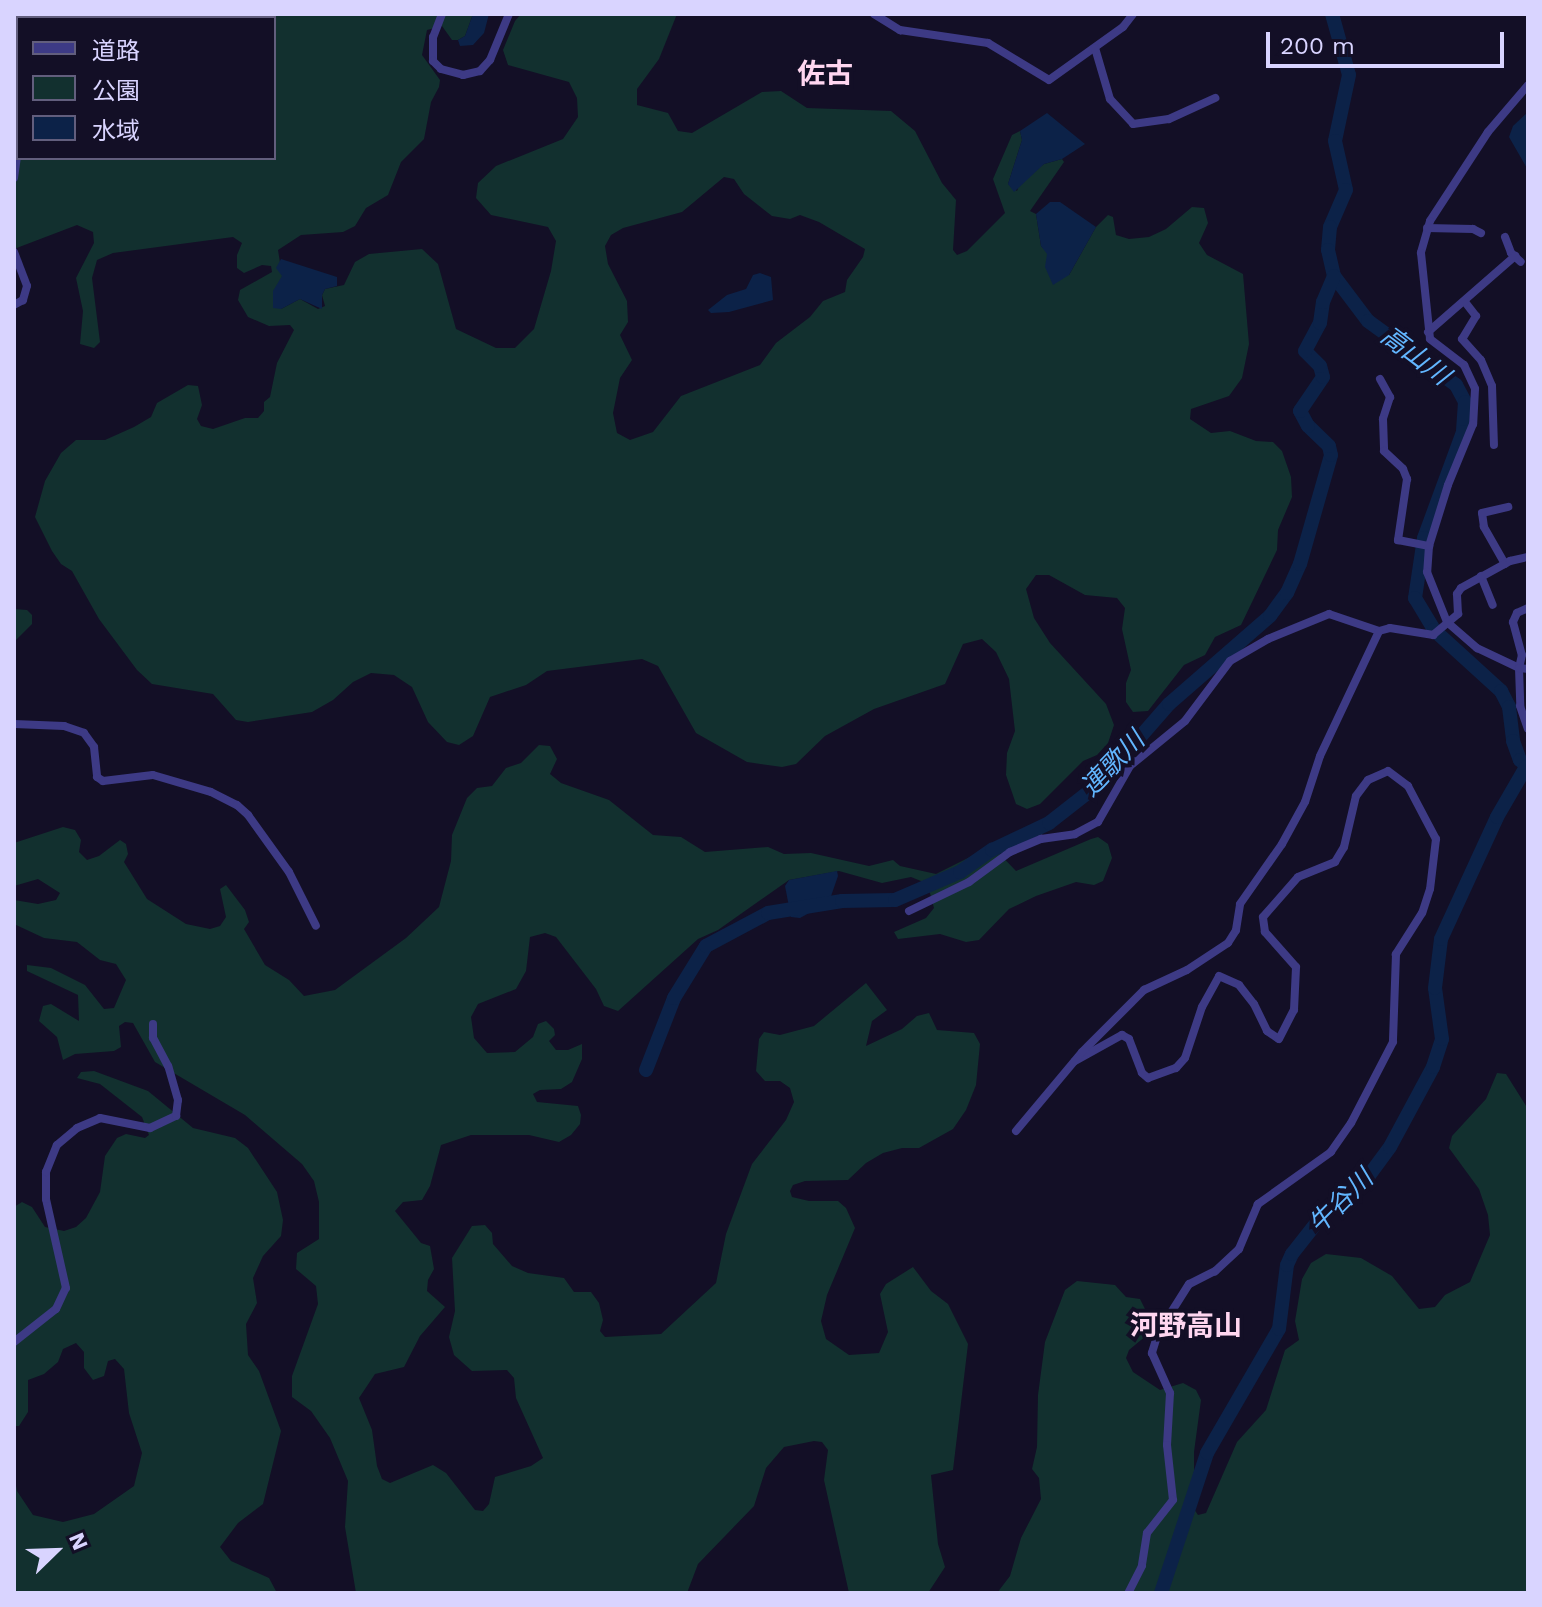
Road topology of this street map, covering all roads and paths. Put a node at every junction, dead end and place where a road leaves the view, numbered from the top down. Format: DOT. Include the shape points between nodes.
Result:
graph roads {
  1 [pos="442,14"];
  2 [pos="509,14"];
  3 [pos="874,14"];
  4 [pos="1133,14"];
  5 [pos="1095,48"];
  6 [pos="1528,85"];
  7 [pos="1215,98"];
  8 [pos="1427,228"];
  9 [pos="1481,233"];
  10 [pos="1505,237"];
  11 [pos="14,252"];
  12 [pos="1465,302"];
  13 [pos="14,305"];
  14 [pos="1428,332"];
  15 [pos="1380,379"];
  16 [pos="1494,445"];
  17 [pos="1508,507"];
  18 [pos="1424,545"];
  19 [pos="1528,557"];
  20 [pos="1505,564"];
  21 [pos="1481,576"];
  22 [pos="1493,605"];
  23 [pos="1528,608"];
  24 [pos="1447,622"];
  25 [pos="1379,631"];
  26 [pos="1524,668"];
  27 [pos="14,724"];
  28 [pos="1528,729"];
  29 [pos="909,911"];
  30 [pos="316,926"];
  31 [pos="153,1024"];
  32 [pos="1075,1061"];
  33 [pos="1016,1131"];
  34 [pos="14,1342"];
  35 [pos="1128,1593"];
  1 -- 2 [label="street" via="433,37 433,61 463,75 480,71 490,60"];
  3 -- 5 [label="street" via="900,30 988,43 1046,80"];
  4 -- 5 [label="street"];
  5 -- 7 [label="street" via="1110,99 1133,124 1169,119"];
  6 -- 8 [label="street" via="1488,132"];
  8 -- 9 [label="street"];
  8 -- 14 [label="street" via="1421,253"];
  10 -- 12 [label="street" via="1518,259"];
  11 -- 13 [label="street" via="27,286 23,300"];
  12 -- 14 [label="street"];
  12 -- 16 [label="street" via="1476,316 1462,339 1481,360 1492,386"];
  14 -- 18 [label="street" via="1437,347 1464,365 1475,408 1467,444"];
  15 -- 18 [label="street" via="1390,397 1383,415 1384,451 1407,479 1398,537"];
  17 -- 20 [label="street" via="1482,513"];
  18 -- 24 [label="street" via="1427,572"];
  19 -- 20 [label="street"];
  20 -- 21 [label="street"];
  21 -- 22 [label="street"];
  21 -- 24 [label="street" via="1461,588 1458,614"];
  23 -- 26 [label="street" via="1513,622"];
  24 -- 25 [label="street" via="1433,635"];
  24 -- 26 [label="street" via="1477,648"];
  25 -- 29 [label="street" via="1329,614 1230,661 1185,721 1130,766 1098,822 1010,852 969,882"];
  25 -- 32 [label="street" via="1320,756 1305,802 1240,904 1228,943 1144,990"];
  26 -- 28 [label="street" via="1520,706"];
  27 -- 30 [label="street" via="64,726 84,733 94,747 97,777 103,781 153,775 237,805 289,872"];
  31 -- 34 [label="street" via="153,1038 178,1100 176,1116 150,1128 100,1118 57,1145 46,1172 46,1199 66,1288 56,1309"];
  32 -- 33 [label="street"];
  32 -- 35 [label="street" via="1122,1035 1148,1078 1176,1068 1219,976 1239,985 1267,1031 1279,1039 1294,1010 1296,967 1265,932 1263,917 1298,877 1335,862 1344,847 1356,796 1368,780 1388,771 1408,786 1436,839 1422,913 1396,954 1393,1042 1331,1152 1258,1204 1239,1249 1215,1271 1189,1284 1158,1333 1152,1353 1170,1393 1167,1445 1173,1500 1147,1533 1142,1566"];
}
